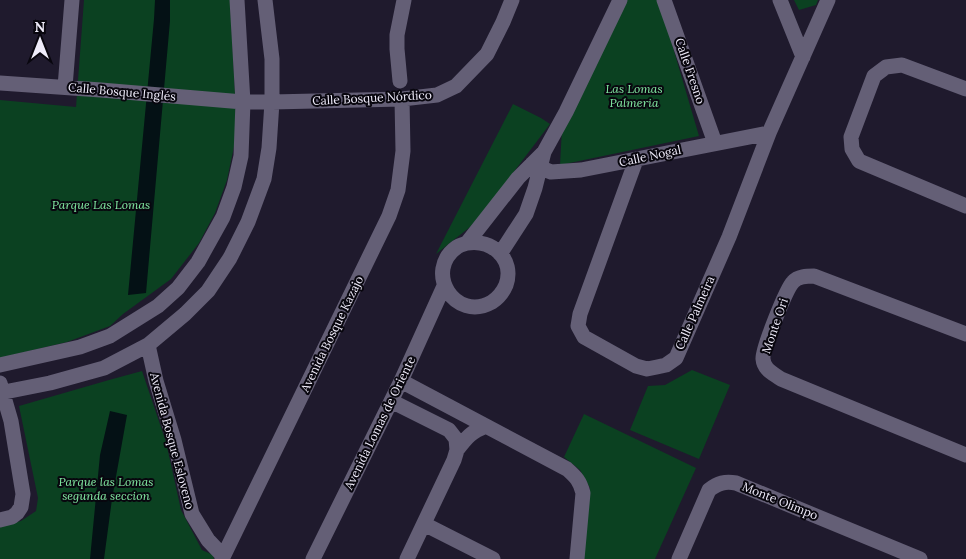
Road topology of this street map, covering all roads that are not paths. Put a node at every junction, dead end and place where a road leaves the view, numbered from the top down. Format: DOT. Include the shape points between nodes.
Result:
graph roads {
  1 [pos="72,0"];
  2 [pos="237,0"];
  3 [pos="265,0"];
  4 [pos="404,0"];
  5 [pos="512,0"];
  6 [pos="620,0"];
  7 [pos="664,0"];
  8 [pos="780,0"];
  9 [pos="828,0"];
  10 [pos="803,57"];
  11 [pos="400,81"];
  12 [pos="0,83"];
  13 [pos="65,87"];
  14 [pos="966,89"];
  15 [pos="402,99"];
  16 [pos="243,102"];
  17 [pos="272,102"];
  18 [pos="769,133"];
  19 [pos="715,143"];
  20 [pos="636,160"];
  21 [pos="536,166"];
  22 [pos="966,206"];
  23 [pos="467,243"];
  24 [pos="500,254"];
  25 [pos="444,286"];
  26 [pos="966,334"];
  27 [pos="148,345"];
  28 [pos="0,365"];
  29 [pos="401,381"];
  30 [pos="1,389"];
  31 [pos="391,401"];
  32 [pos="486,426"];
  33 [pos="457,450"];
  34 [pos="966,455"];
  35 [pos="0,520"];
  36 [pos="424,524"];
  37 [pos="223,558"];
  38 [pos="313,559"];
  39 [pos="408,559"];
  40 [pos="493,559"];
  41 [pos="577,559"];
  42 [pos="679,559"];
  43 [pos="920,559"];
  1 -- 13 [label="street"];
  2 -- 16 [label="street"];
  3 -- 17 [label="street" via="272,59"];
  4 -- 11 [label="street" via="396,36"];
  5 -- 15 [label="street, Calle Bosque Nórdico" via="488,54 456,86 437,95"];
  6 -- 21 [label="street"];
  7 -- 19 [label="street, Calle Fresno"];
  8 -- 10 [label="street"];
  9 -- 10 [label="street, Calle Palmeira"];
  10 -- 18 [label="street, Calle Palmeira"];
  12 -- 13 [label="street, Calle Bosque Inglés"];
  13 -- 16 [label="street, Calle Bosque Inglés"];
  14 -- 22 [label="street" via="902,65 886,67 874,76 851,137 852,149 859,161"];
  15 -- 17 [label="street, Calle Bosque Nórdico"];
  15 -- 37 [label="street, Avenida Bosque Kazajo" via="403,151 398,190 389,216"];
  16 -- 17 [label="street, Calle Bosque Inglés"];
  16 -- 28 [label="street" via="241,156 224,217 198,262 178,288 158,306 110,336 80,347"];
  17 -- 27 [label="street" via="264,179 230,258 208,292"];
  18 -- 19 [label="street, Calle Nogal"];
  18 -- 20 [label="street, Calle Palmeira" via="729,237 676,358 666,365 647,369 584,337 578,326"];
  19 -- 20 [label="street, Calle Nogal"];
  20 -- 21 [label="street, Calle Nogal" via="551,172"];
  21 -- 23 [label="street" via="518,178"];
  21 -- 24 [label="street" via="535,188 526,214"];
  23 -- 24 [label="street" via="482,242"];
  23 -- 25 [label="street" via="457,247 446,259 442,275"];
  24 -- 25 [label="street" via="508,272 507,283 496,300 487,305 466,306 449,295"];
  25 -- 29 [label="street, Avenida Lomas de Oriente"];
  26 -- 34 [label="street, Monte Ori" via="814,276 804,276 794,280 788,289 763,358 766,369 780,379"];
  27 -- 30 [label="street" via="104,368 50,383"];
  27 -- 37 [label="street, Avenida Bosque Esloveno" via="192,514"];
  29 -- 31 [label="street, Avenida Lomas de Oriente"];
  29 -- 32 [label="street"];
  30 -- 35 [label="street" via="11,421 23,494 17,513"];
  31 -- 33 [label="street" via="449,430 456,439"];
  31 -- 38 [label="street, Avenida Lomas de Oriente"];
  32 -- 33 [label="street" via="474,431"];
  32 -- 41 [label="street" via="567,469 576,477 583,492"];
  33 -- 36 [label="street"];
  36 -- 39 [label="street"];
  36 -- 40 [label="street"];
  42 -- 43 [label="street, Monte Olimpo" via="708,490 728,482"];
}
